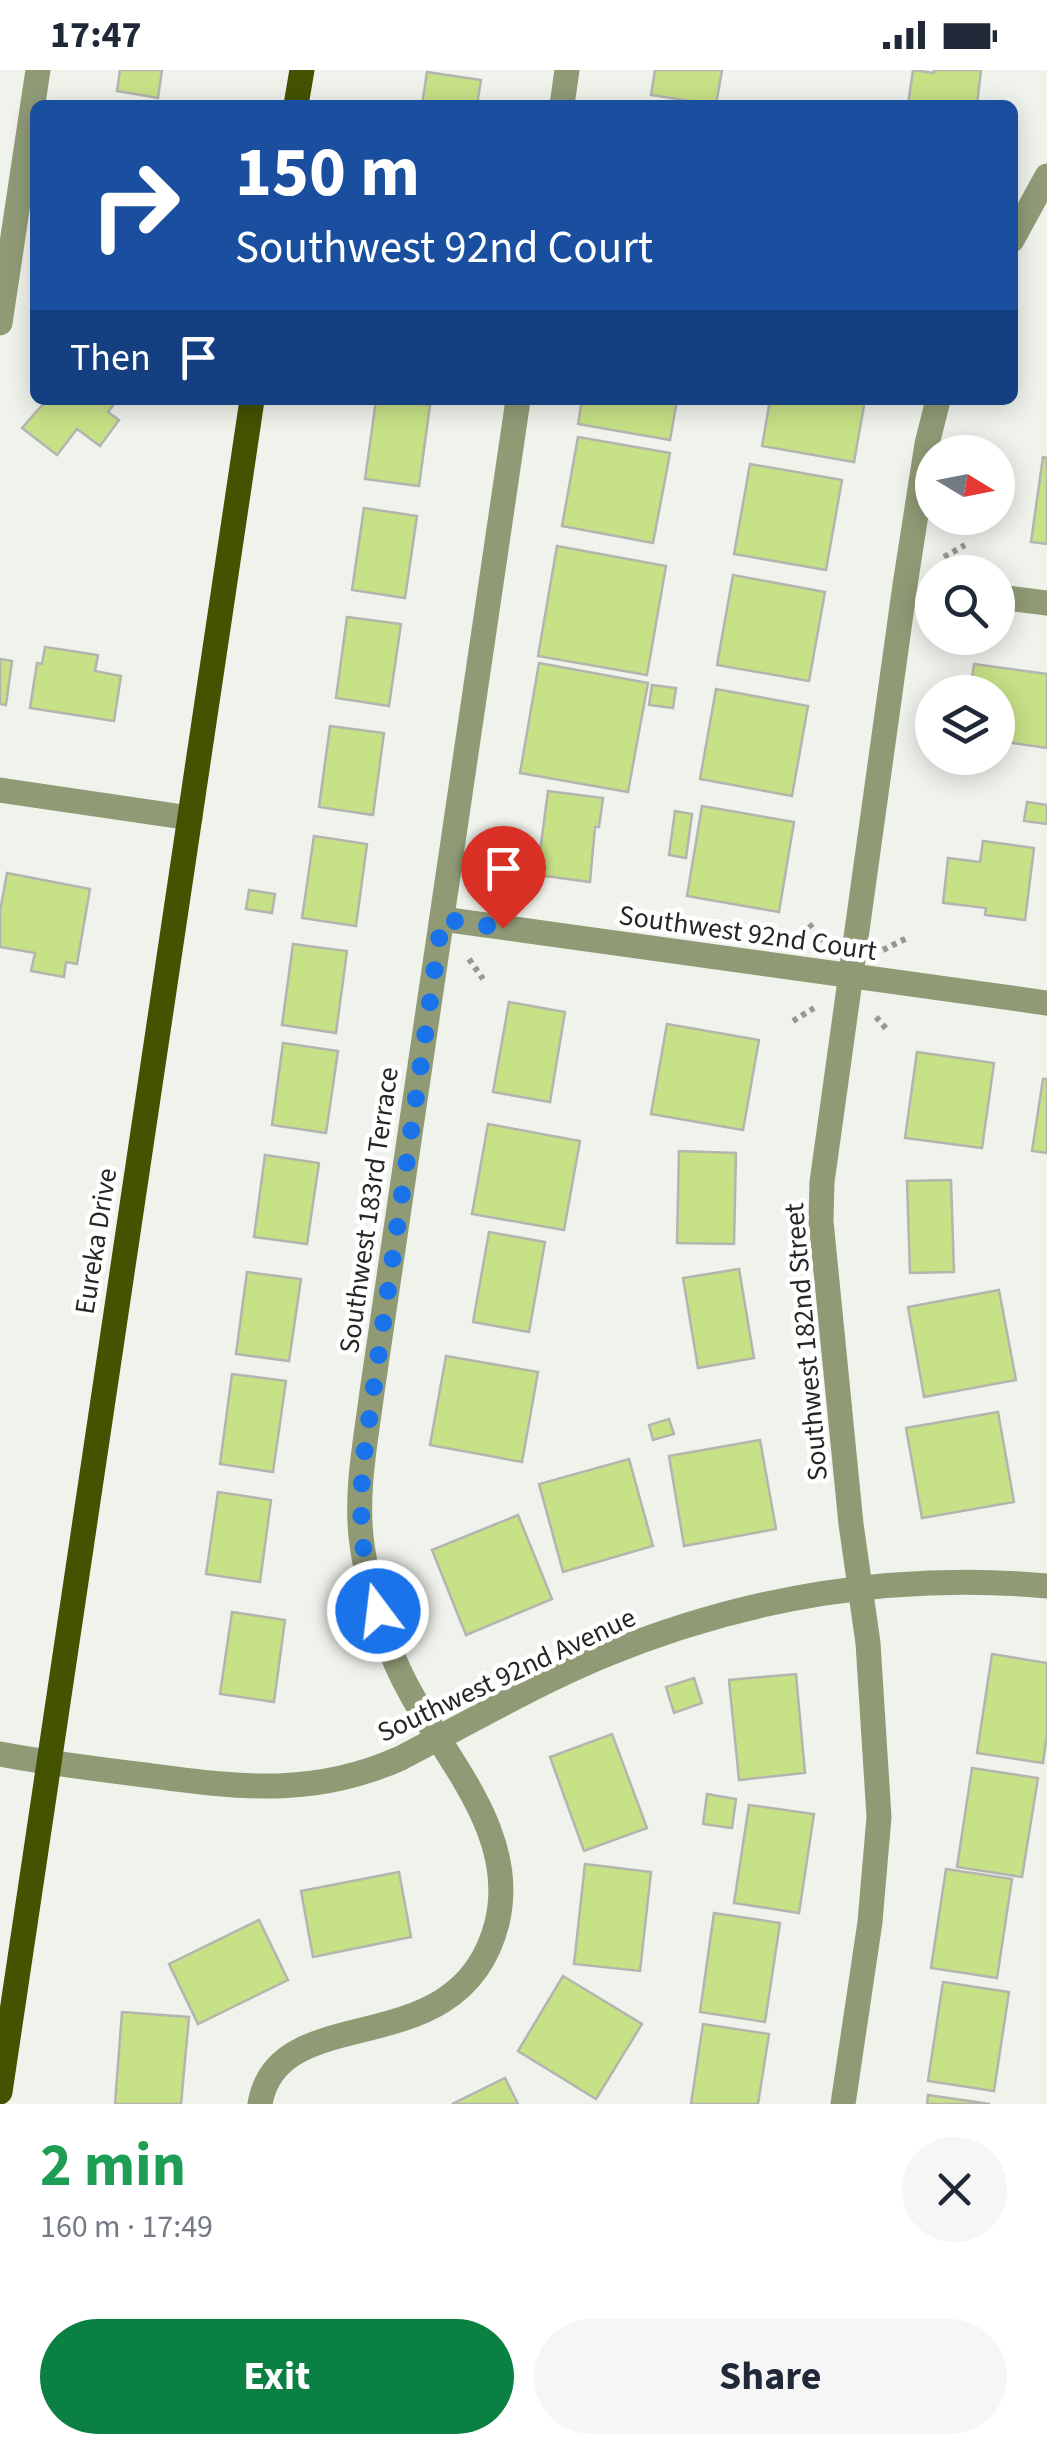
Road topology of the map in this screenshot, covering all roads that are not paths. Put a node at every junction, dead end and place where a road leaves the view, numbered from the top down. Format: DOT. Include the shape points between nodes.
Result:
graph roads {
  1 [pos="38,70"];
  2 [pos="302,70"];
  3 [pos="567,70"];
  4 [pos="33,100"];
  5 [pos="297,100"];
  6 [pos="563,100"];
  7 [pos="30,123"];
  8 [pos="1047,176"];
  9 [pos="1018,229"];
  10 [pos="0,323"];
  11 [pos="251,405"];
  12 [pos="517,405"];
  13 [pos="937,405"];
  14 [pos="905,585"];
  15 [pos="915,586"];
  16 [pos="1015,598"];
  17 [pos="1047,603"];
  18 [pos="0,790"];
  19 [pos="190,818"];
  20 [pos="442,919"];
  21 [pos="850,977"];
  22 [pos="1047,1003"];
  23 [pos="860,1586"];
  24 [pos="1047,1586"];
  25 [pos="437,1739"];
  26 [pos="0,1754"];
  27 [pos="49,1762"];
  28 [pos="0,2092"];
  29 [pos="260,2104"];
  30 [pos="843,2104"];
  1 -- 4 [label="street"];
  2 -- 5 [label="main road"];
  3 -- 6 [label="street"];
  7 -- 10 [label="street"];
  8 -- 9 [label="street"];
  11 -- 19 [label="main road, Eureka Drive"];
  12 -- 20 [label="street, Southwest 183rd Terrace"];
  13 -- 14 [label="street, Southwest 182nd Street"];
  14 -- 15 [label="street"];
  14 -- 21 [label="street, Southwest 182nd Street"];
  16 -- 17 [label="street"];
  18 -- 19 [label="street"];
  19 -- 27 [label="main road, Eureka Drive"];
  20 -- 21 [label="street, Southwest 92nd Court"];
  20 -- 25 [label="street, Southwest 183rd Terrace" via="360,1507 378,1611 395,1661"];
  21 -- 22 [label="street, Southwest 92nd Court"];
  21 -- 23 [label="street, Southwest 182nd Street" via="821,1221"];
  23 -- 24 [label="street, Southwest 92nd Avenue"];
  23 -- 25 [label="street, Southwest 92nd Avenue" via="647,1639"];
  23 -- 30 [label="street, Southwest 182nd Street" via="879,1817"];
  25 -- 27 [label="street, Southwest 92nd Avenue" via="374,1770 291,1787 233,1787"];
  25 -- 29 [label="street, Southwest 183rd Terrace" via="498,1853 499,1909 487,1948 474,1974 446,2001 287,2056"];
  26 -- 27 [label="street, Southwest 92nd Avenue"];
  27 -- 28 [label="main road, Eureka Drive"];
}
